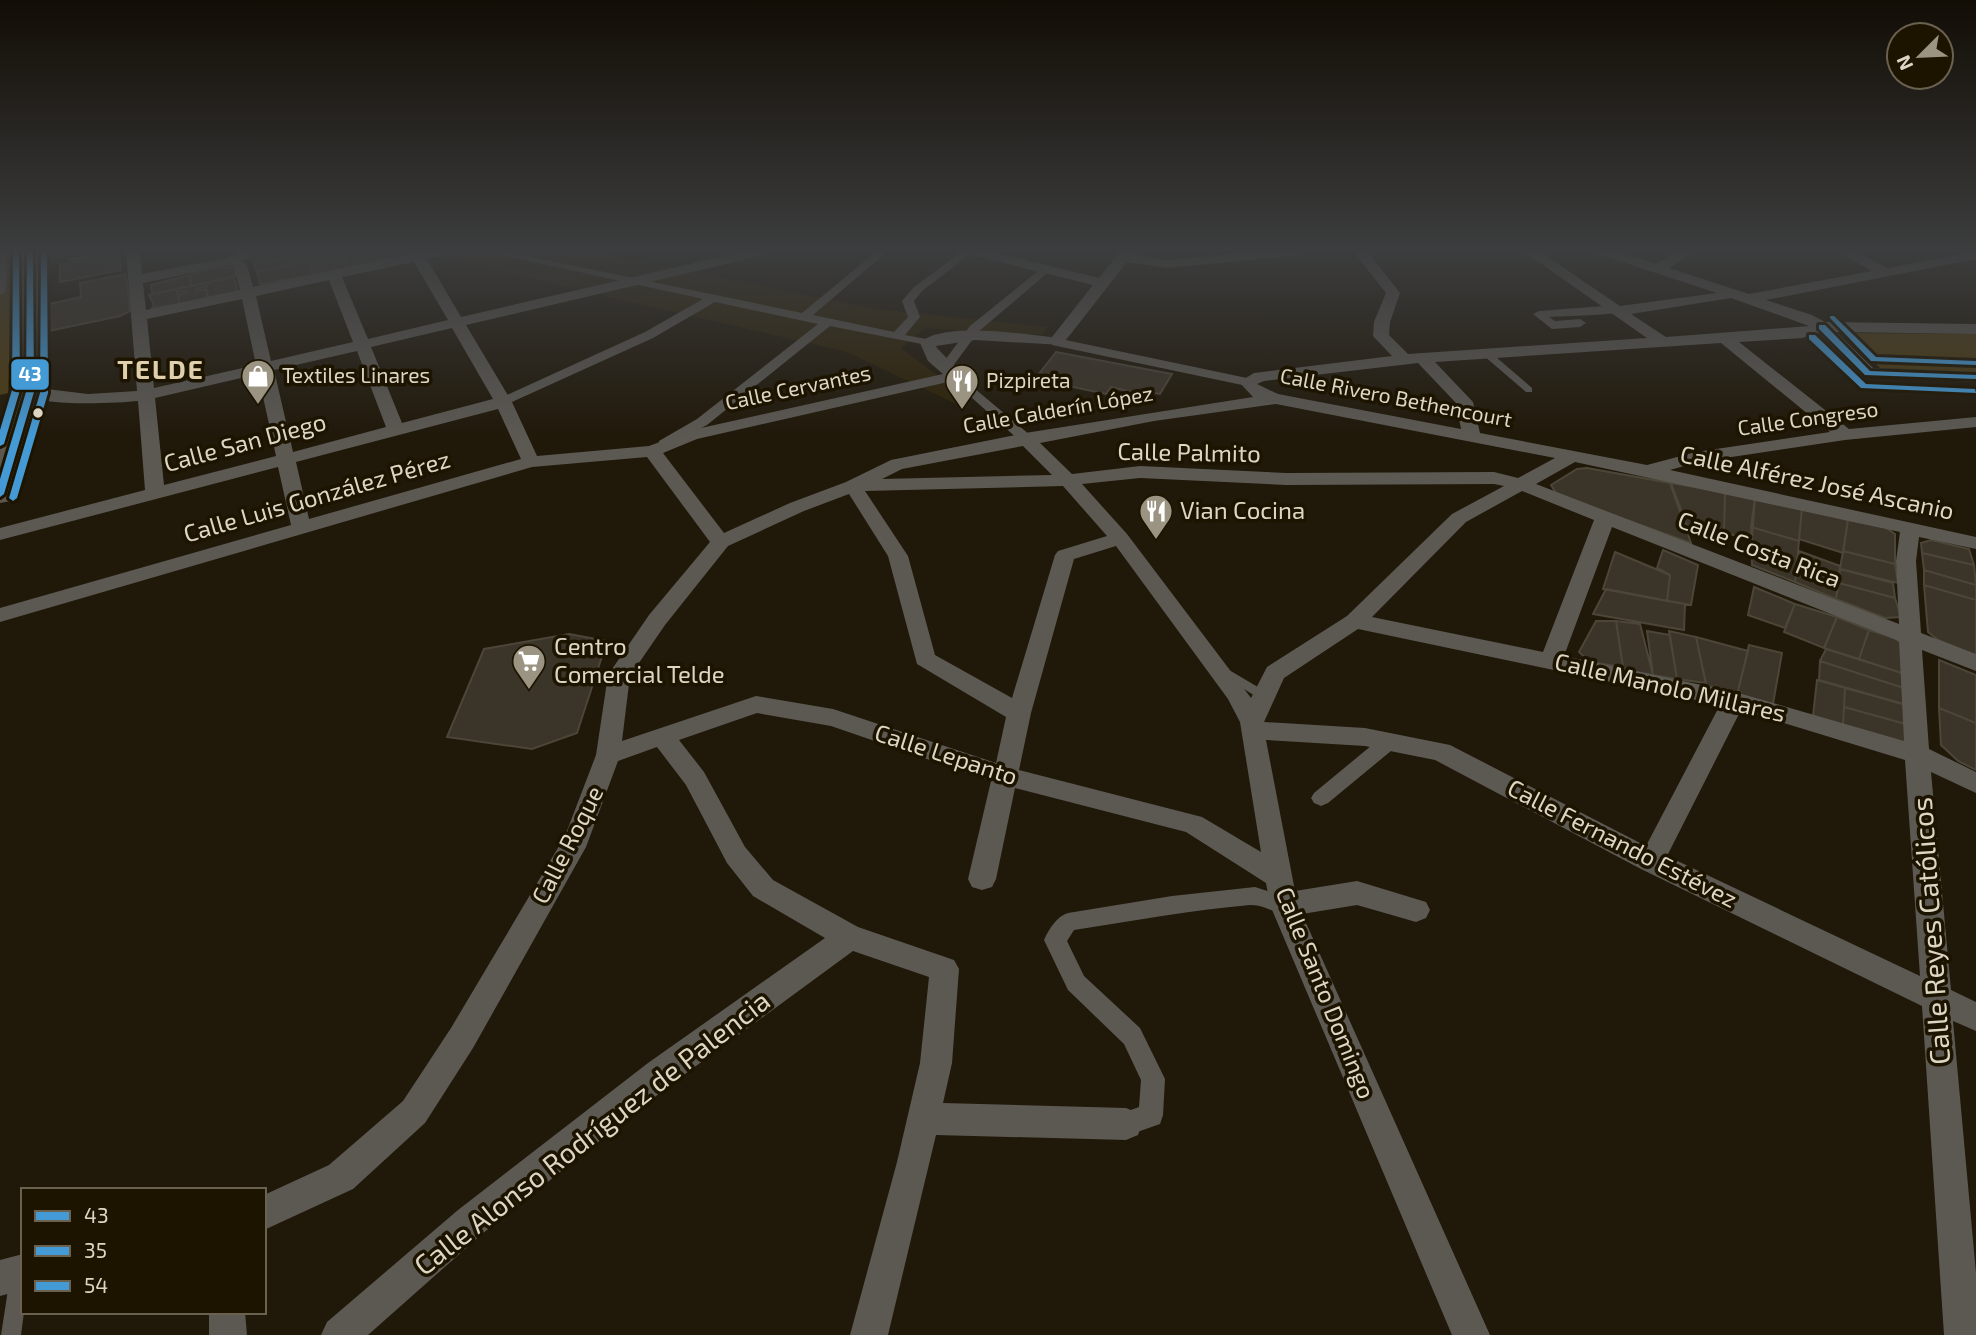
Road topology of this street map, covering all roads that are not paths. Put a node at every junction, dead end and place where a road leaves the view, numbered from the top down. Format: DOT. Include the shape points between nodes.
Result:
graph roads {
  1 [pos="30,313"];
  2 [pos="153,313"];
  3 [pos="252,313"];
  4 [pos="351,313"];
  5 [pos="450,313"];
  6 [pos="495,313"];
  7 [pos="687,313"];
  8 [pos="785,313"];
  9 [pos="808,313"];
  10 [pos="913,313"];
  11 [pos="993,313"];
  12 [pos="1078,313"];
  13 [pos="1385,313"];
  14 [pos="1548,313"];
  15 [pos="1621,313"];
  16 [pos="1793,313"];
  17 [pos="141,316"];
  18 [pos="804,317"];
  19 [pos="829,321"];
  20 [pos="456,323"];
  21 [pos="1580,323"];
  22 [pos="1822,327"];
  23 [pos="1976,329"];
  24 [pos="898,335"];
  25 [pos="971,336"];
  26 [pos="1724,338"];
  27 [pos="1661,341"];
  28 [pos="930,342"];
  29 [pos="1056,342"];
  30 [pos="364,345"];
  31 [pos="1486,353"];
  32 [pos="1413,358"];
  33 [pos="266,368"];
  34 [pos="950,372"];
  35 [pos="1972,379"];
  36 [pos="1247,382"];
  37 [pos="1529,390"];
  38 [pos="30,392"];
  39 [pos="147,395"];
  40 [pos="1277,399"];
  41 [pos="503,402"];
  42 [pos="1976,422"];
  43 [pos="396,429"];
  44 [pos="1845,435"];
  45 [pos="1472,437"];
  46 [pos="1025,438"];
  47 [pos="652,452"];
  48 [pos="1573,456"];
  49 [pos="285,458"];
  50 [pos="531,462"];
  51 [pos="1648,471"];
  52 [pos="1068,480"];
  53 [pos="1523,485"];
  54 [pos="853,486"];
  55 [pos="155,492"];
  56 [pos="0,494"];
  57 [pos="1605,518"];
  58 [pos="1910,528"];
  59 [pos="302,530"];
  60 [pos="0,534"];
  61 [pos="1120,538"];
  62 [pos="721,542"];
  63 [pos="1976,543"];
  64 [pos="0,615"];
  65 [pos="1356,621"];
  66 [pos="1910,636"];
  67 [pos="1551,660"];
  68 [pos="1976,663"];
  69 [pos="1214,665"];
  70 [pos="1735,700"];
  71 [pos="1019,713"];
  72 [pos="1256,716"];
  73 [pos="663,737"];
  74 [pos="1390,741"];
  75 [pos="1917,754"];
  76 [pos="608,755"];
  77 [pos="1006,776"];
  78 [pos="1976,783"];
  79 [pos="1321,798"];
  80 [pos="1651,861"];
  81 [pos="1276,875"];
  82 [pos="982,878"];
  83 [pos="1284,905"];
  84 [pos="1416,910"];
  85 [pos="849,937"];
  86 [pos="1935,998"];
  87 [pos="1976,1017"];
  88 [pos="922,1119"];
  89 [pos="1126,1124"];
  90 [pos="266,1212"];
  91 [pos="14,1274"];
  92 [pos="227,1314"];
  93 [pos="11,1335"];
  94 [pos="228,1335"];
  95 [pos="340,1335"];
  96 [pos="869,1335"];
  97 [pos="1471,1335"];
  98 [pos="1963,1335"];
  1 -- 38 [label="main road"];
  2 -- 17 [label="street"];
  3 -- 33 [label="street"];
  4 -- 30 [label="street"];
  5 -- 20 [label="street"];
  6 -- 20 [label="street"];
  7 -- 41 [label="street"];
  8 -- 18 [label="street"];
  9 -- 18 [label="street"];
  10 -- 24 [label="street"];
  11 -- 25 [label="street"];
  12 -- 29 [label="street"];
  13 -- 32 [label="street" via="1381,336"];
  14 -- 21 [label="street" via="1539,314 1552,324"];
  15 -- 27 [label="street"];
  16 -- 22 [label="street"];
  17 -- 39 [label="street"];
  18 -- 19 [label="street"];
  19 -- 24 [label="street"];
  19 -- 47 [label="street" via="702,422"];
  20 -- 30 [label="street"];
  20 -- 41 [label="street"];
  22 -- 23 [label="street"];
  22 -- 26 [label="street" via="1802,333"];
  22 -- 35 [label="street" via="1868,373"];
  24 -- 28 [label="street"];
  25 -- 28 [label="street, Calle Rivero Bethencourt"];
  25 -- 29 [label="street, Calle Rivero Bethencourt"];
  25 -- 34 [label="street"];
  26 -- 27 [label="street"];
  26 -- 44 [label="street"];
  27 -- 31 [label="street"];
  28 -- 34 [label="street" via="928,350"];
  29 -- 36 [label="street, Calle Rivero Bethencourt"];
  30 -- 33 [label="street"];
  30 -- 43 [label="street"];
  31 -- 32 [label="street"];
  31 -- 37 [label="lane"];
  32 -- 36 [label="street" via="1261,376"];
  32 -- 45 [label="street" via="1464,402"];
  33 -- 39 [label="street"];
  33 -- 49 [label="street"];
  34 -- 46 [label="street"];
  34 -- 47 [label="street, Calle Cervantes" via="692,435"];
  36 -- 40 [label="street, Calle Rivero Bethencourt" via="1261,394"];
  38 -- 39 [label="street" via="68,400"];
  38 -- 56 [label="main road"];
  39 -- 55 [label="street"];
  40 -- 45 [label="street, Calle Rivero Bethencourt"];
  40 -- 46 [label="street, Calle Calderín López"];
  41 -- 43 [label="street, Calle San Diego"];
  41 -- 50 [label="street"];
  42 -- 44 [label="street, Calle Congreso"];
  43 -- 49 [label="street, Calle San Diego"];
  44 -- 51 [label="street, Calle Congreso" via="1696,457"];
  45 -- 48 [label="street, Calle Rivero Bethencourt"];
  46 -- 52 [label="street"];
  46 -- 54 [label="street, Calle Calderín López" via="897,464"];
  47 -- 50 [label="street, Calle Luis González Pérez"];
  47 -- 62 [label="street"];
  48 -- 51 [label="street, Calle Rivero Bethencourt"];
  48 -- 53 [label="street"];
  49 -- 55 [label="street, Calle San Diego"];
  49 -- 59 [label="street"];
  50 -- 59 [label="street, Calle Luis González Pérez"];
  51 -- 58 [label="street, Calle Alférez José Ascanio"];
  52 -- 53 [label="street, Calle Palmito" via="1140,471 1286,480 1494,478"];
  52 -- 54 [label="street, Calle Palmito"];
  52 -- 61 [label="street"];
  53 -- 57 [label="street, Calle Costa Rica"];
  53 -- 65 [label="street" via="1459,518"];
  54 -- 62 [label="street, Calle Roque"];
  54 -- 71 [label="street" via="898,556 925,659"];
  55 -- 60 [label="street, Calle San Diego"];
  57 -- 66 [label="street, Calle Costa Rica"];
  57 -- 67 [label="street"];
  58 -- 63 [label="street, Calle Alférez José Ascanio"];
  58 -- 66 [label="street, Calle Reyes Católicos" via="1906,561"];
  59 -- 64 [label="street, Calle Luis González Pérez"];
  61 -- 69 [label="street"];
  61 -- 71 [label="street" via="1065,555"];
  62 -- 76 [label="street, Calle Roque" via="619,675"];
  65 -- 67 [label="street, Calle Manolo Millares"];
  65 -- 72 [label="street" via="1275,673"];
  66 -- 68 [label="street, Calle Costa Rica"];
  66 -- 75 [label="street, Calle Reyes Católicos"];
  67 -- 70 [label="street, Calle Manolo Millares"];
  69 -- 72 [label="lane"];
  69 -- 72 [label="street"];
  70 -- 75 [label="street, Calle Manolo Millares"];
  70 -- 80 [label="street"];
  71 -- 77 [label="street"];
  72 -- 74 [label="street, Calle Fernando Estévez"];
  72 -- 81 [label="street, Calle Santo Domingo"];
  73 -- 76 [label="street, Calle Lepanto"];
  73 -- 77 [label="street, Calle Lepanto" via="757,704 833,718"];
  73 -- 85 [label="street" via="695,779 736,855 763,888"];
  74 -- 79 [label="street"];
  74 -- 80 [label="street, Calle Fernando Estévez" via="1441,752"];
  75 -- 78 [label="street, Calle Manolo Millares"];
  75 -- 86 [label="street, Calle Reyes Católicos"];
  76 -- 90 [label="street, Calle Roque" via="577,839 414,1112 341,1177"];
  77 -- 81 [label="street, Calle Lepanto" via="1193,824"];
  77 -- 82 [label="street"];
  80 -- 86 [label="street, Calle Fernando Estévez"];
  81 -- 83 [label="street, Calle Santo Domingo"];
  83 -- 84 [label="street" via="1357,893"];
  83 -- 89 [label="street" via="1255,897 1172,905 1068,922 1055,940 1076,984 1132,1036 1153,1079 1151,1115"];
  83 -- 97 [label="street, Calle Santo Domingo"];
  85 -- 88 [label="street" via="944,969 936,1063"];
  85 -- 95 [label="street, Calle Alonso Rodríguez de Palencia" via="659,1074 470,1222"];
  86 -- 87 [label="street, Calle Fernando Estévez"];
  86 -- 98 [label="street, Calle Reyes Católicos"];
  88 -- 89 [label="street"];
  88 -- 96 [label="street"];
  91 -- 93 [label="lane"];
  92 -- 94 [label="street"];
}
